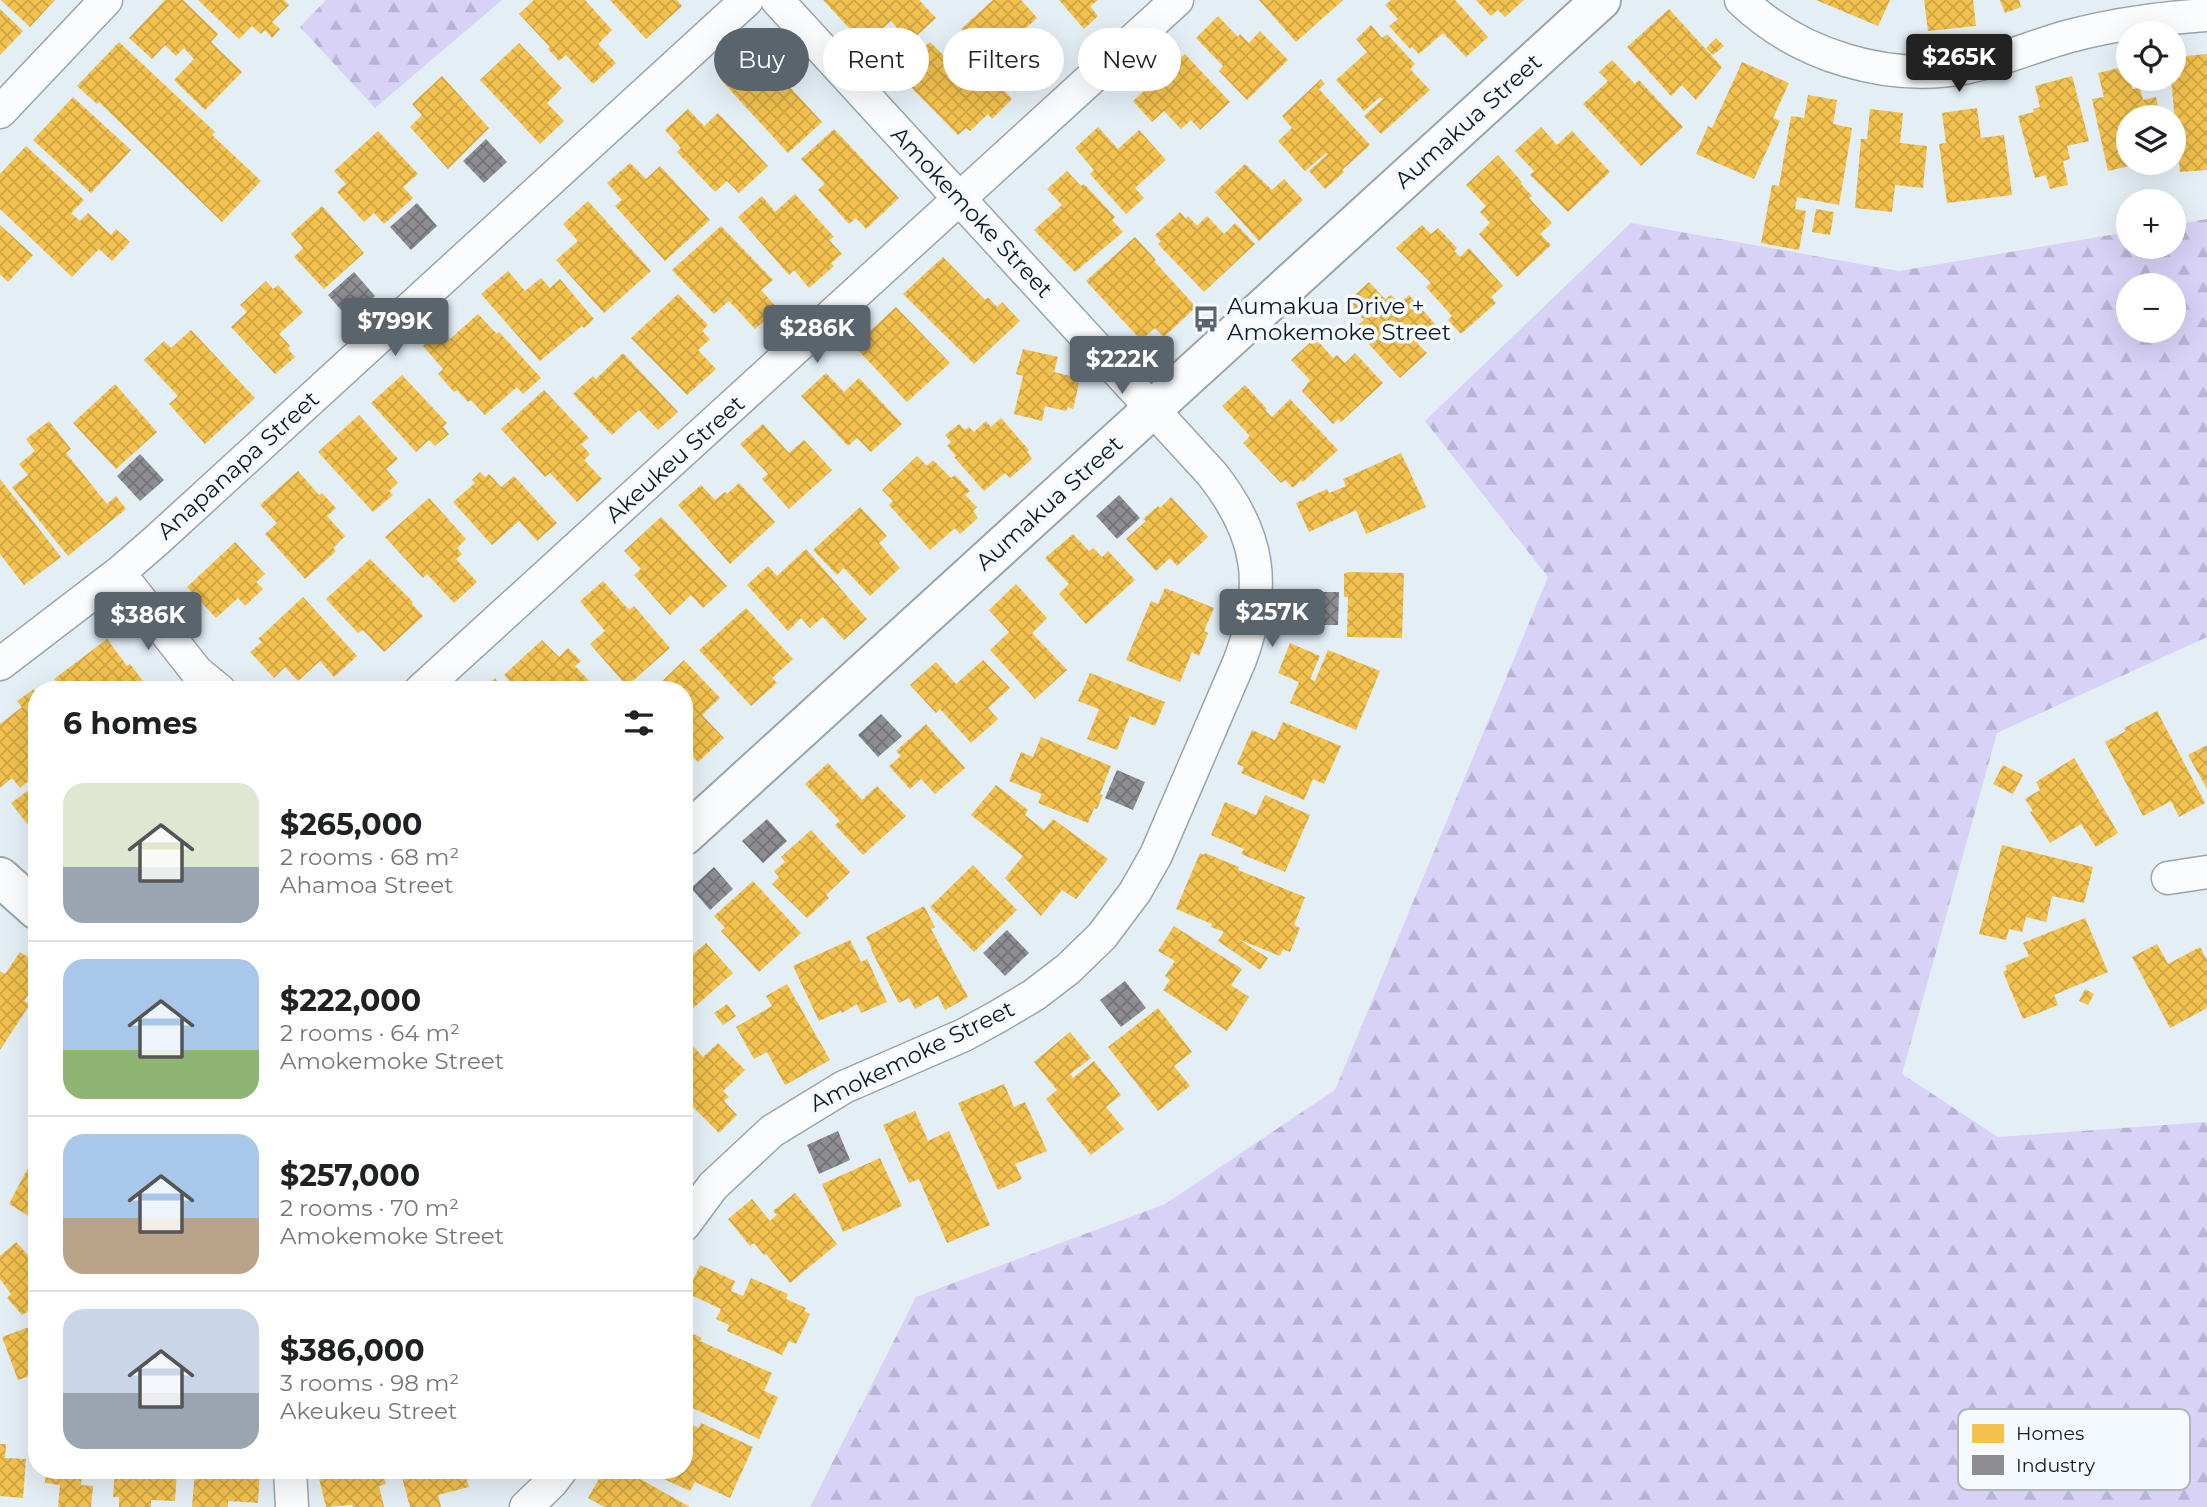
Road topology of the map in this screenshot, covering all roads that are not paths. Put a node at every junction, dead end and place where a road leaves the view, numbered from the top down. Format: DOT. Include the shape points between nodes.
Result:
graph roads {
  1 [pos="106,0"];
  2 [pos="747,0"];
  3 [pos="777,0"];
  4 [pos="1177,0"];
  5 [pos="1601,0"];
  6 [pos="1741,0"];
  7 [pos="2190,10"];
  8 [pos="0,112"];
  9 [pos="960,199"];
  10 [pos="1152,409"];
  11 [pos="119,573"];
  12 [pos="0,664"];
  13 [pos="208,681"];
  14 [pos="431,681"];
  15 [pos="693,828"];
  16 [pos="2207,872"];
  17 [pos="0,877"];
  18 [pos="2168,878"];
  19 [pos="28,902"];
  20 [pos="693,1213"];
  21 [pos="290,1479"];
  22 [pos="552,1479"];
  23 [pos="292,1507"];
  24 [pos="526,1507"];
  1 -- 8 [label="street"];
  2 -- 11 [label="street, Anapanapa Street"];
  3 -- 9 [label="street, Amokemoke Street"];
  4 -- 9 [label="street, Akeukeu Street"];
  5 -- 10 [label="street, Aumakua Street"];
  6 -- 7 [label="street" via="1805,45 1858,64 1912,70 1966,67 2070,36"];
  9 -- 10 [label="street, Amokemoke Street"];
  9 -- 14 [label="street, Akeukeu Street"];
  10 -- 15 [label="street, Aumakua Street"];
  10 -- 20 [label="street, Amokemoke Street" via="1229,496 1241,517 1256,565 1256,594 1240,660 1156,855 1135,892 1102,936 1034,995 964,1035 804,1109 743,1156"];
  11 -- 12 [label="street, Anapanapa Street"];
  11 -- 13 [label="street"];
  16 -- 18 [label="street"];
  17 -- 19 [label="street"];
  21 -- 23 [label="street"];
  22 -- 24 [label="street"];
}
